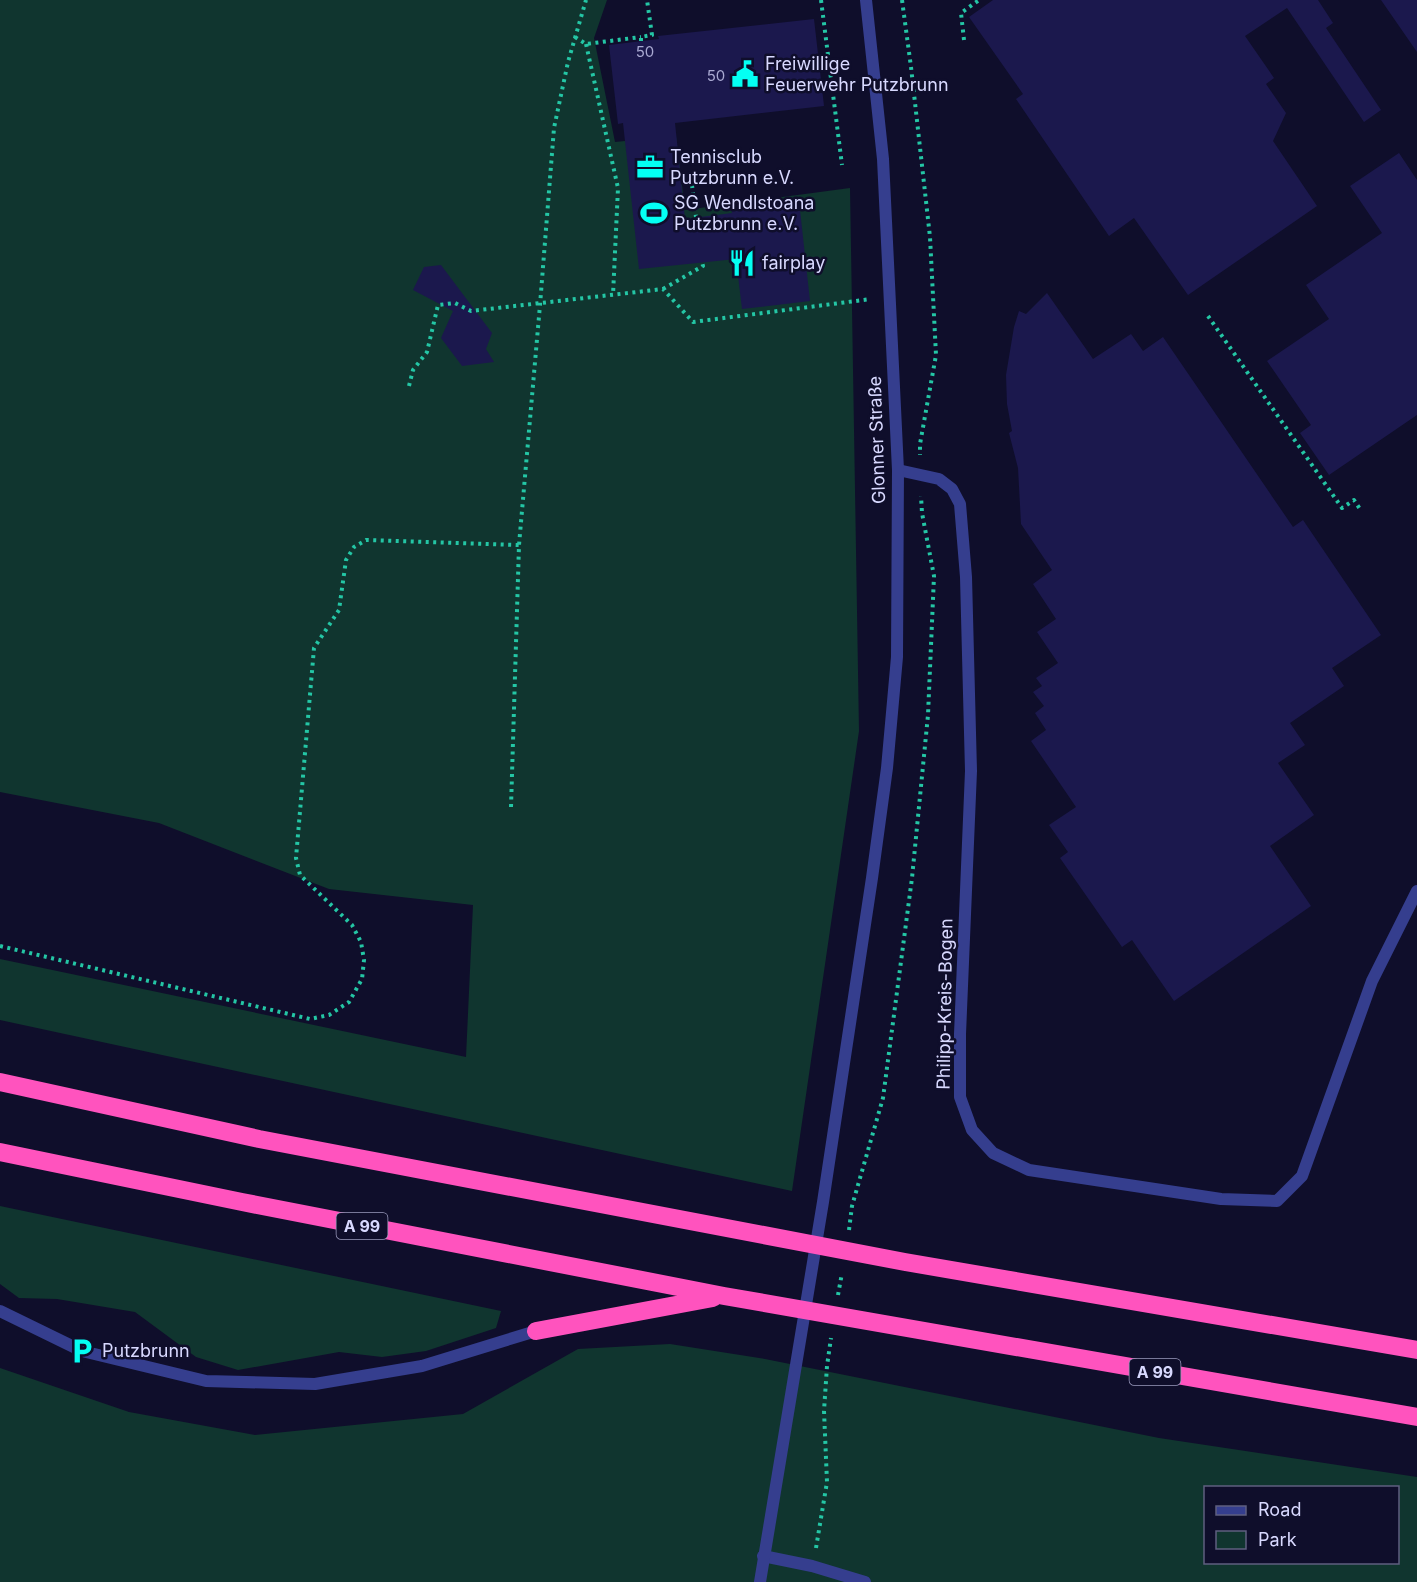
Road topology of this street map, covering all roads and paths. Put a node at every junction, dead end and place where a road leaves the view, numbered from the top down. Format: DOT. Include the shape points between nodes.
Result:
graph roads {
  1 [pos="586,0"];
  2 [pos="646,0"];
  3 [pos="821,0"];
  4 [pos="866,0"];
  5 [pos="902,0"];
  6 [pos="979,0"];
  7 [pos="575,36"];
  8 [pos="964,40"];
  9 [pos="585,44"];
  10 [pos="842,165"];
  11 [pos="692,185"];
  12 [pos="696,217"];
  13 [pos="702,262"];
  14 [pos="663,289"];
  15 [pos="613,295"];
  16 [pos="863,299"];
  17 [pos="540,304"];
  18 [pos="1208,316"];
  19 [pos="409,386"];
  20 [pos="898,470"];
  21 [pos="920,475"];
  22 [pos="1360,509"];
  23 [pos="519,545"];
  24 [pos="511,807"];
  25 [pos="1417,891"];
  26 [pos="0,946"];
  27 [pos="0,1082"];
  28 [pos="0,1152"];
  29 [pos="847,1240"];
  30 [pos="843,1263"];
  31 [pos="724,1296"];
  32 [pos="838,1298"];
  33 [pos="0,1311"];
  34 [pos="536,1331"];
  35 [pos="832,1332"];
  36 [pos="1417,1350"];
  37 [pos="1417,1417"];
  38 [pos="763,1556"];
  39 [pos="813,1566"];
  40 [pos="760,1582"];
  41 [pos="865,1582"];
  1 -- 7 [label="path"];
  2 -- 9 [label="path" via="652,35"];
  3 -- 10 [label="path"];
  4 -- 20 [label="street, Glonner Straße" via="883,159"];
  5 -- 21 [label="path" via="930,237 936,355 920,444"];
  6 -- 8 [label="path" via="961,13"];
  7 -- 9 [label="path"];
  7 -- 17 [label="path" via="554,128"];
  9 -- 15 [label="path" via="618,188"];
  11 -- 12 [label="path"];
  13 -- 14 [label="path" via="703,266"];
  14 -- 15 [label="path"];
  14 -- 16 [label="path" via="693,322"];
  15 -- 17 [label="path"];
  17 -- 19 [label="path" via="471,311 455,303 438,305 427,352 413,370"];
  17 -- 23 [label="path"];
  18 -- 22 [label="path" via="1342,508 1354,500"];
  20 -- 21 [label="street, Philipp-Kreis-Bogen"];
  20 -- 38 [label="street, Glonner Straße" via="897,657 887,768 821,1213"];
  21 -- 25 [label="street, Philipp-Kreis-Bogen" via="939,479 952,489 960,504 971,771 960,1097 972,1130 993,1154 1029,1170 1221,1199 1277,1201 1302,1176 1372,981"];
  21 -- 29 [label="path" via="922,513 934,576 928,715 912,878 883,1098 852,1206"];
  23 -- 24 [label="path"];
  23 -- 26 [label="path" via="366,540 354,547 346,560 339,610 314,648 296,858 300,875 352,925 361,942 362,979 349,1002 329,1015 310,1019"];
  27 -- 36 [label="highway" via="259,1139 905,1262"];
  28 -- 31 [label="highway, A 99"];
  30 -- 32 [label="path"];
  31 -- 34 [label="highway"];
  31 -- 37 [label="highway, A 99"];
  33 -- 34 [label="street" via="82,1351 206,1381 315,1384 422,1366"];
  35 -- 39 [label="path" via="824,1411 827,1482"];
  38 -- 39 [label="street"];
  38 -- 40 [label="street"];
  39 -- 41 [label="street"];
}
